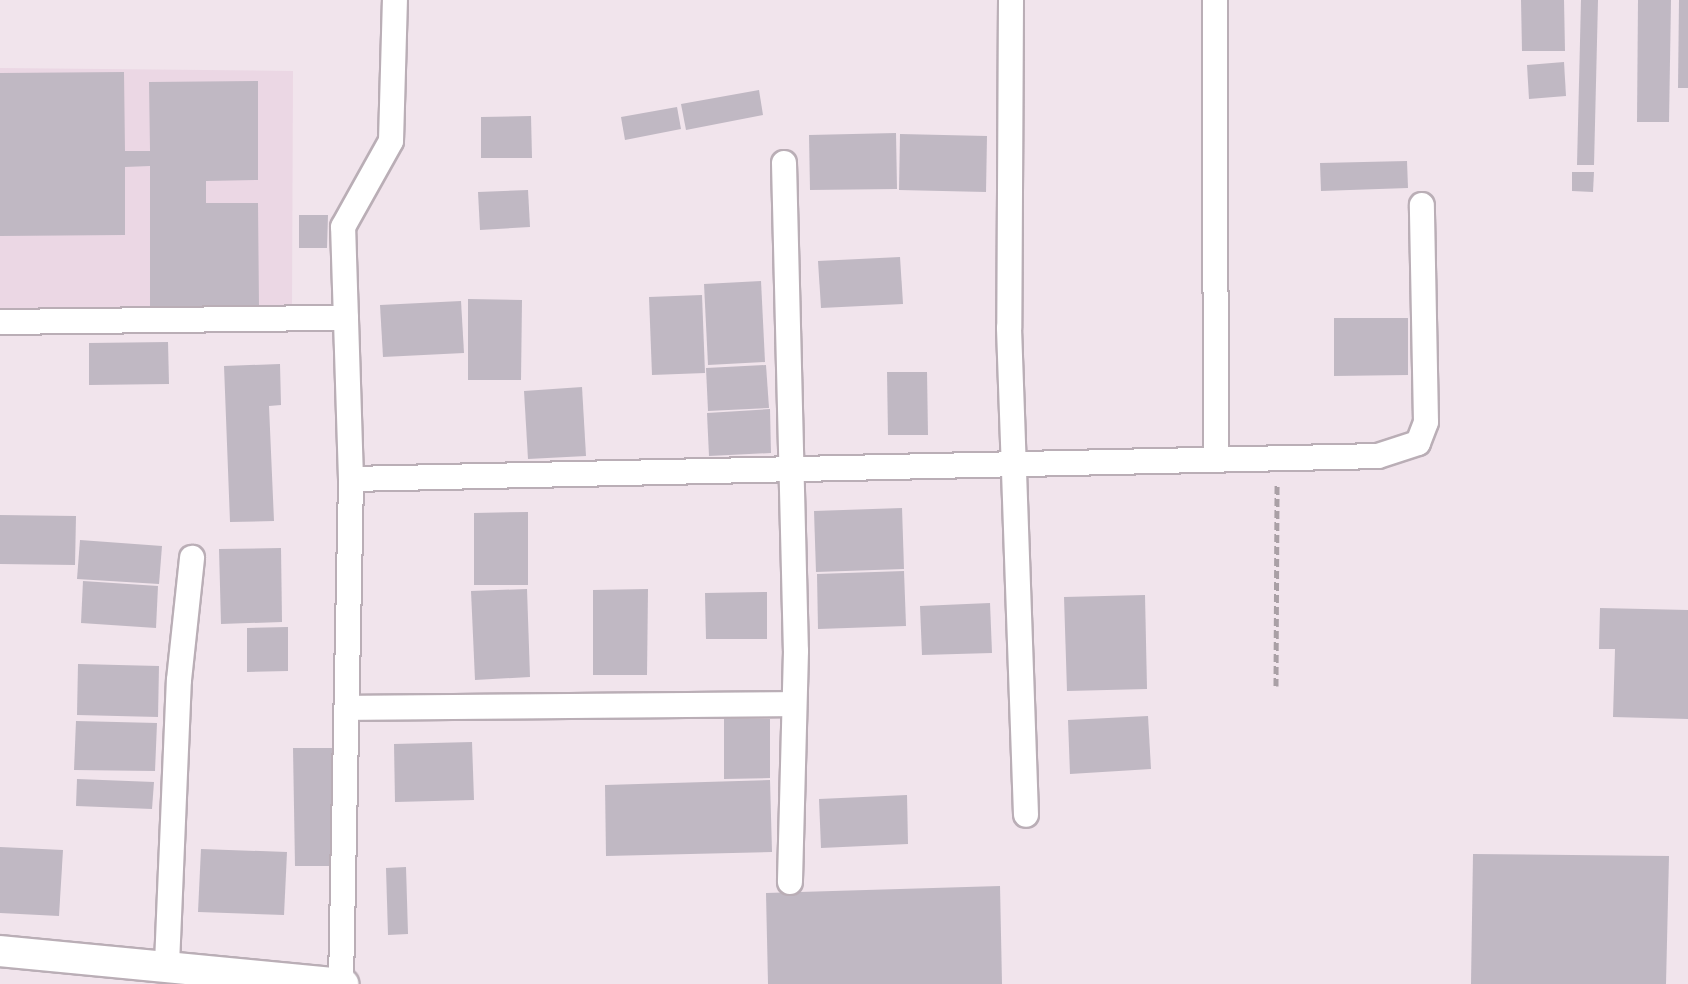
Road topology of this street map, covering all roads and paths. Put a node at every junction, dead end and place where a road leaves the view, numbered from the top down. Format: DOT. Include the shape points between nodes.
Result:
graph roads {
  1 [pos="395,0"];
  2 [pos="1011,0"];
  3 [pos="1215,0"];
  4 [pos="784,163"];
  5 [pos="1422,205"];
  6 [pos="346,318"];
  7 [pos="0,322"];
  8 [pos="1216,455"];
  9 [pos="1277,455"];
  10 [pos="1017,466"];
  11 [pos="791,472"];
  12 [pos="351,479"];
  13 [pos="192,558"];
  14 [pos="1276,686"];
  15 [pos="792,704"];
  16 [pos="348,708"];
  17 [pos="1026,815"];
  18 [pos="790,882"];
  19 [pos="0,951"];
  20 [pos="167,964"];
  21 [pos="342,983"];
  1 -- 6 [label="street" via="391,141 343,227"];
  2 -- 10 [label="street" via="1007,198"];
  3 -- 8 [label="street"];
  4 -- 11 [label="street"];
  5 -- 9 [label="street" via="1424,434 1418,443 1378,456"];
  6 -- 7 [label="street"];
  6 -- 12 [label="street"];
  8 -- 9 [label="street"];
  8 -- 10 [label="street"];
  9 -- 14 [label="path"];
  10 -- 11 [label="street"];
  10 -- 17 [label="street"];
  11 -- 12 [label="street"];
  11 -- 15 [label="street"];
  12 -- 16 [label="street"];
  13 -- 20 [label="street" via="179,680"];
  15 -- 16 [label="street"];
  15 -- 18 [label="street"];
  16 -- 21 [label="street"];
  19 -- 20 [label="street"];
  20 -- 21 [label="street"];
}
